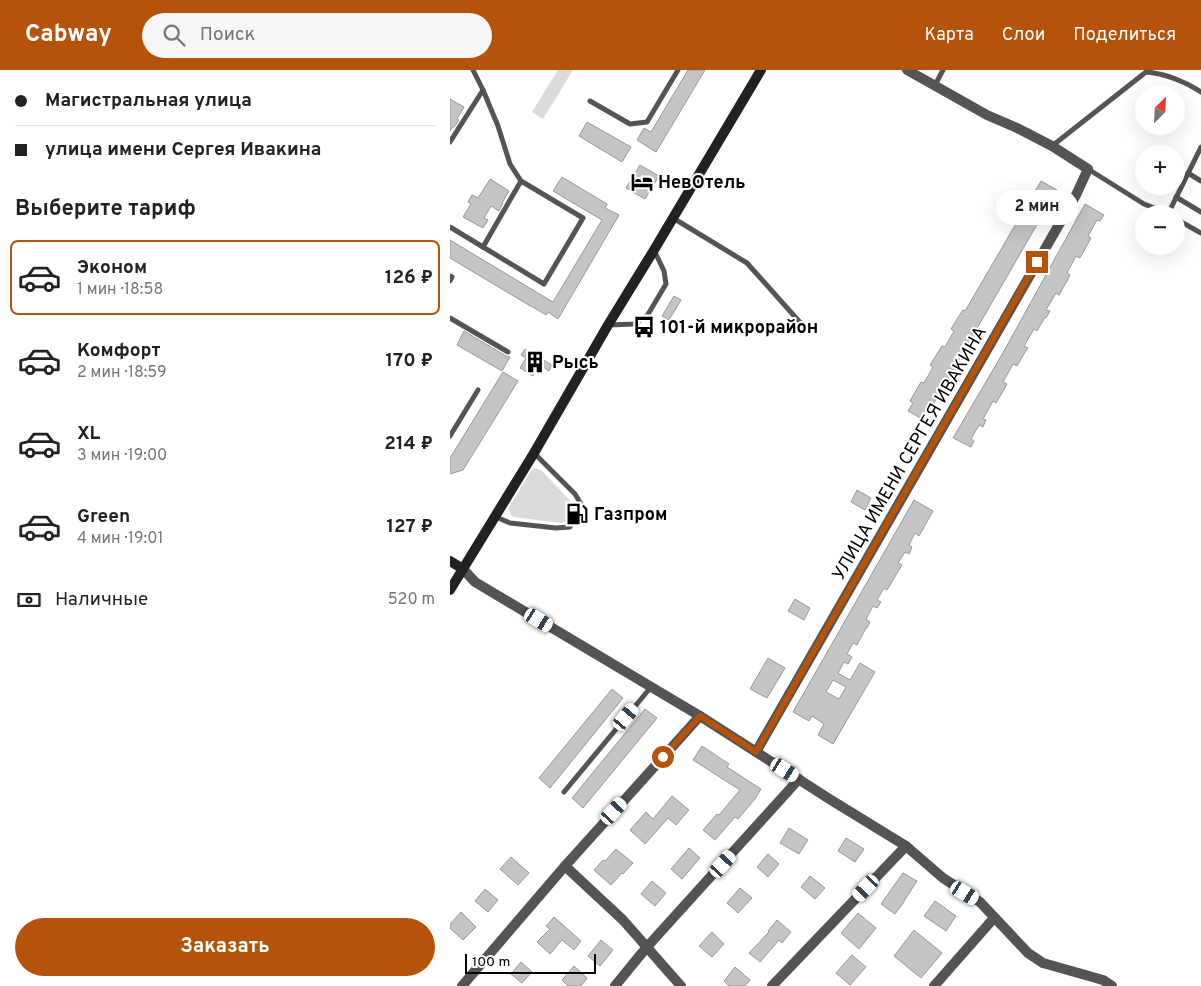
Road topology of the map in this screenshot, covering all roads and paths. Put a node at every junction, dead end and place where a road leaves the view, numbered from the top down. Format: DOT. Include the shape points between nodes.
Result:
graph roads {
  1 [pos="473,70"];
  2 [pos="678,70"];
  3 [pos="761,70"];
  4 [pos="907,70"];
  5 [pos="942,70"];
  6 [pos="935,86"];
  7 [pos="483,90"];
  8 [pos="1201,92"];
  9 [pos="590,101"];
  10 [pos="450,142"];
  11 [pos="1052,146"];
  12 [pos="1201,148"];
  13 [pos="1088,169"];
  14 [pos="1188,174"];
  15 [pos="522,181"];
  16 [pos="1201,181"];
  17 [pos="1176,197"];
  18 [pos="1146,205"];
  19 [pos="1172,205"];
  20 [pos="1201,212"];
  21 [pos="674,218"];
  22 [pos="1185,224"];
  23 [pos="450,227"];
  24 [pos="1201,234"];
  25 [pos="483,246"];
  26 [pos="654,250"];
  27 [pos="450,276"];
  28 [pos="450,282"];
  29 [pos="450,318"];
  30 [pos="608,325"];
  31 [pos="805,328"];
  32 [pos="508,352"];
  33 [pos="478,390"];
  34 [pos="450,436"];
  35 [pos="534,454"];
  36 [pos="496,517"];
  37 [pos="450,561"];
  38 [pos="464,569"];
  39 [pos="450,590"];
  40 [pos="651,687"];
  41 [pos="700,716"];
  42 [pos="756,752"];
  43 [pos="799,779"];
  44 [pos="564,792"];
  45 [pos="906,846"];
  46 [pos="566,866"];
  47 [pos="994,918"];
  48 [pos="646,948"];
  49 [pos="462,986"];
  50 [pos="615,986"];
  51 [pos="681,986"];
  52 [pos="772,986"];
  53 [pos="934,986"];
  54 [pos="1112,986"];
  1 -- 7 [label="lane"];
  2 -- 9 [label="lane" via="646,122 630,124"];
  3 -- 21 [label="main road"];
  4 -- 6 [label="street"];
  5 -- 6 [label="lane"];
  6 -- 11 [label="street" via="986,115"];
  7 -- 10 [label="lane"];
  7 -- 15 [label="lane" via="510,164"];
  8 -- 11 [label="lane" via="1156,72 1146,72"];
  11 -- 13 [label="street"];
  12 -- 14 [label="lane"];
  13 -- 18 [label="lane"];
  13 -- 42 [label="street, УЛИЦА ИМЕНИ СЕРГЕЯ ИВАКИНА"];
  14 -- 16 [label="lane"];
  14 -- 17 [label="lane"];
  15 -- 25 [label="lane"];
  15 -- 25 [label="lane" via="583,218 544,284"];
  17 -- 19 [label="lane"];
  17 -- 20 [label="lane"];
  21 -- 26 [label="main road"];
  21 -- 31 [label="lane" via="747,263"];
  22 -- 24 [label="lane"];
  23 -- 25 [label="lane"];
  26 -- 30 [label="main road"];
  26 -- 30 [label="lane" via="664,270 666,284 647,316 634,324"];
  27 -- 28 [label="lane"];
  29 -- 32 [label="lane"];
  30 -- 35 [label="main road"];
  33 -- 34 [label="lane"];
  35 -- 36 [label="main road"];
  35 -- 36 [label="lane" via="581,504 570,527 510,523"];
  36 -- 38 [label="main road"];
  37 -- 38 [label="main road"];
  38 -- 39 [label="main road"];
  38 -- 40 [label="street" via="475,582"];
  40 -- 41 [label="street"];
  40 -- 44 [label="lane"];
  41 -- 42 [label="street"];
  41 -- 46 [label="street"];
  42 -- 43 [label="street"];
  43 -- 45 [label="street"];
  43 -- 48 [label="street"];
  45 -- 47 [label="street" via="943,878 980,902"];
  45 -- 52 [label="street"];
  46 -- 48 [label="street" via="623,920"];
  46 -- 49 [label="street"];
  47 -- 53 [label="street"];
  47 -- 54 [label="street" via="1028,953 1043,963 1103,980"];
  48 -- 50 [label="street"];
  48 -- 51 [label="street"];
}
